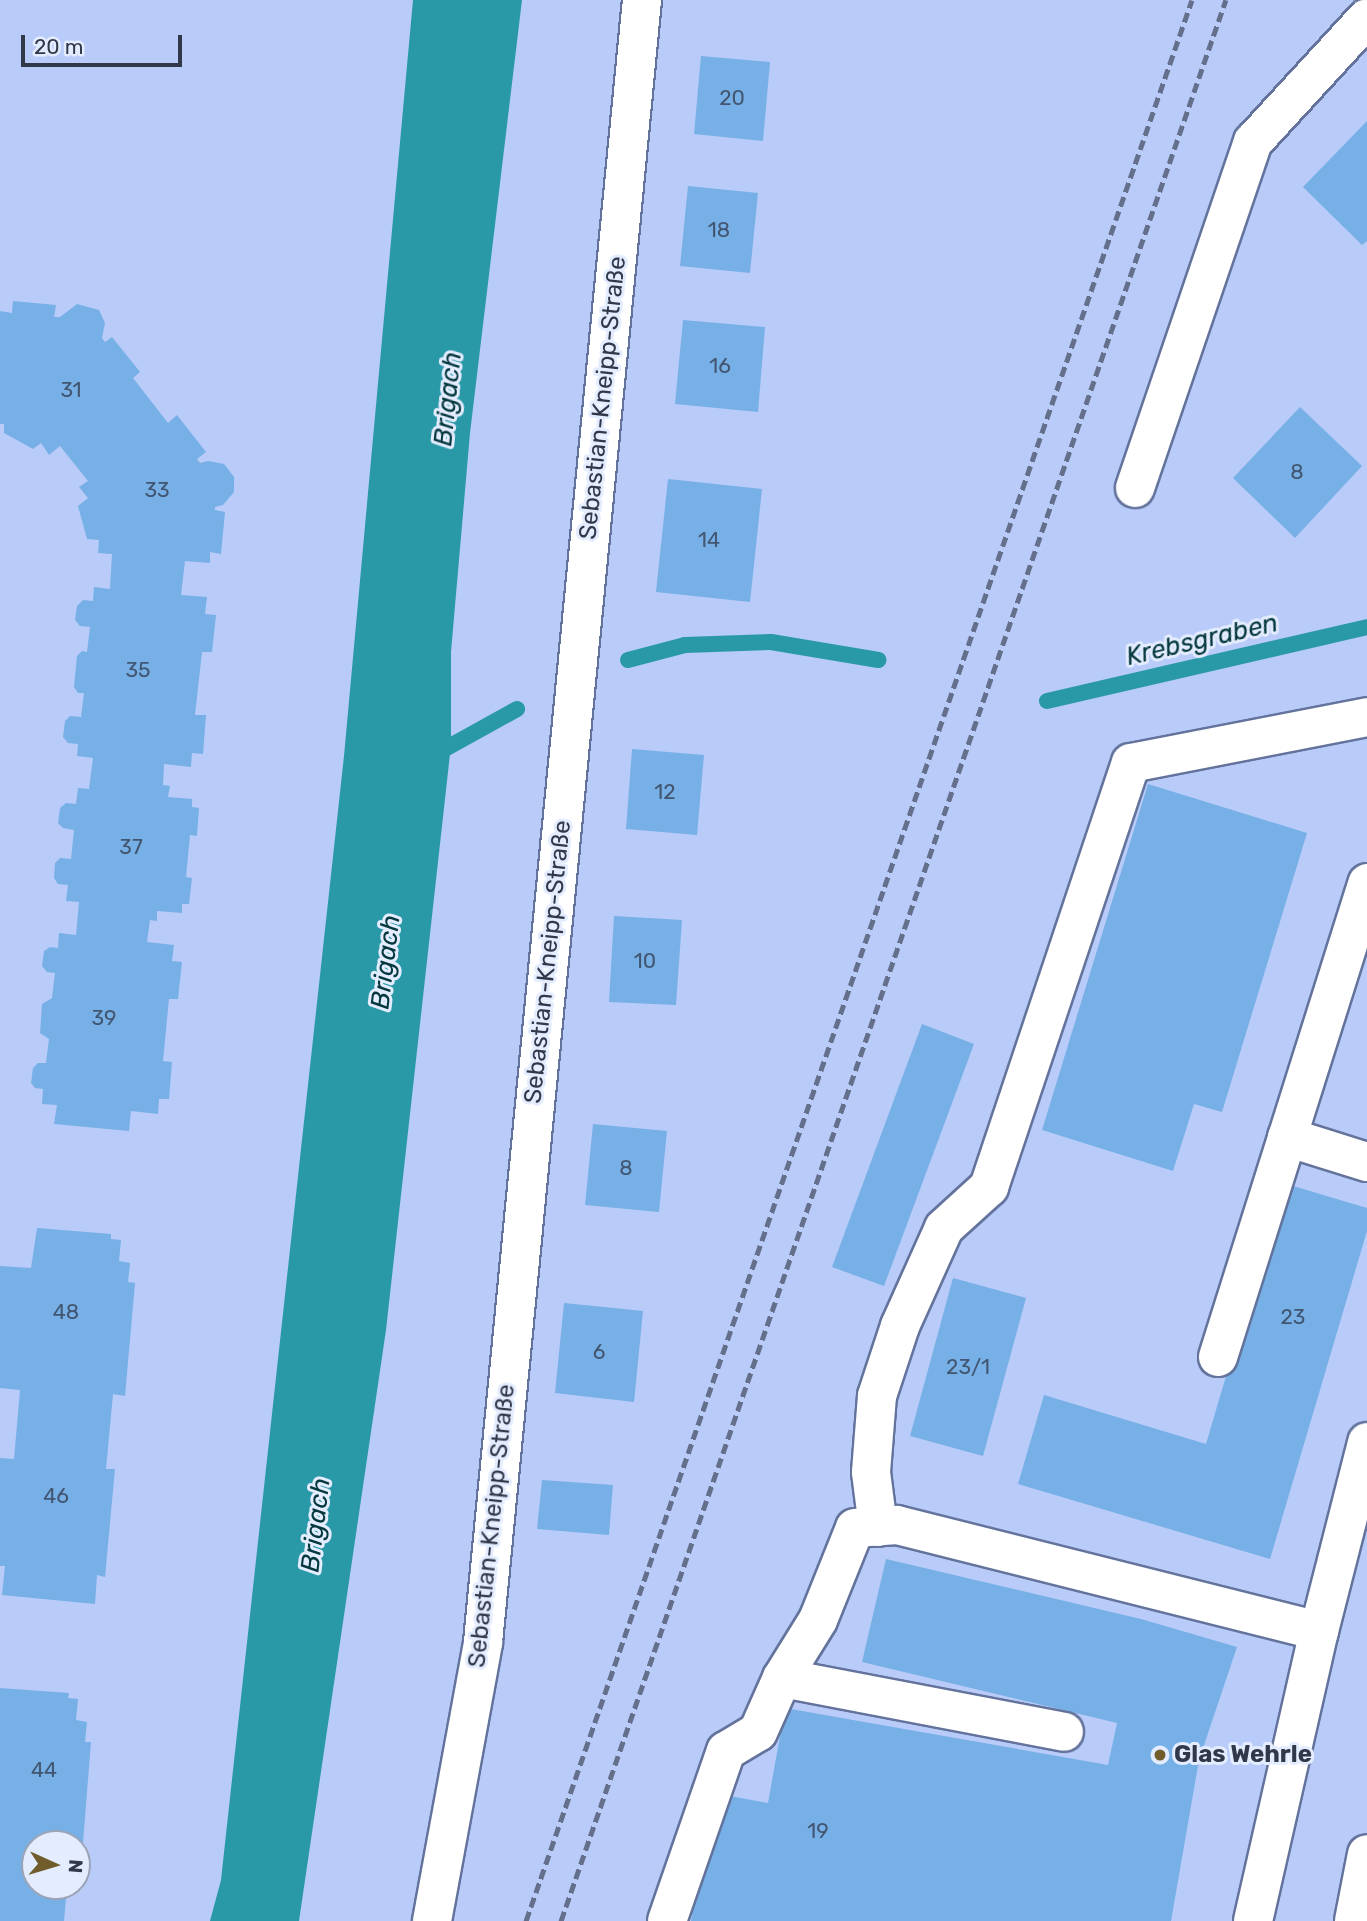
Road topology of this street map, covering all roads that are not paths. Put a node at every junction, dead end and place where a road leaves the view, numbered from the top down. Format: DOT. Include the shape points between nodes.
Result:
graph roads {
  1 [pos="642,0"];
  2 [pos="1367,18"];
  3 [pos="1135,488"];
  4 [pos="1367,717"];
  5 [pos="1367,883"];
  6 [pos="1287,1137"];
  7 [pos="1367,1163"];
  8 [pos="1218,1357"];
  9 [pos="1367,1442"];
  10 [pos="878,1527"];
  11 [pos="1319,1631"];
  12 [pos="782,1678"];
  13 [pos="1064,1732"];
  14 [pos="1367,1854"];
  15 [pos="432,1921"];
  16 [pos="667,1921"];
  17 [pos="1253,1921"];
  18 [pos="1354,1921"];
  1 -- 15 [label="street, Sebastian-Kneipp-Straße" via="483,1642"];
  2 -- 3 [label="street" via="1253,142"];
  4 -- 10 [label="street" via="1131,762 989,1187 944,1228 900,1326 877,1396 871,1472"];
  5 -- 6 [label="street"];
  6 -- 7 [label="street"];
  6 -- 8 [label="street"];
  9 -- 11 [label="street"];
  10 -- 11 [label="street" via="897,1525"];
  10 -- 12 [label="street" via="855,1528 818,1620"];
  11 -- 17 [label="street"];
  12 -- 13 [label="street"];
  12 -- 16 [label="street" via="758,1732 726,1751"];
  14 -- 18 [label="street"];
}
